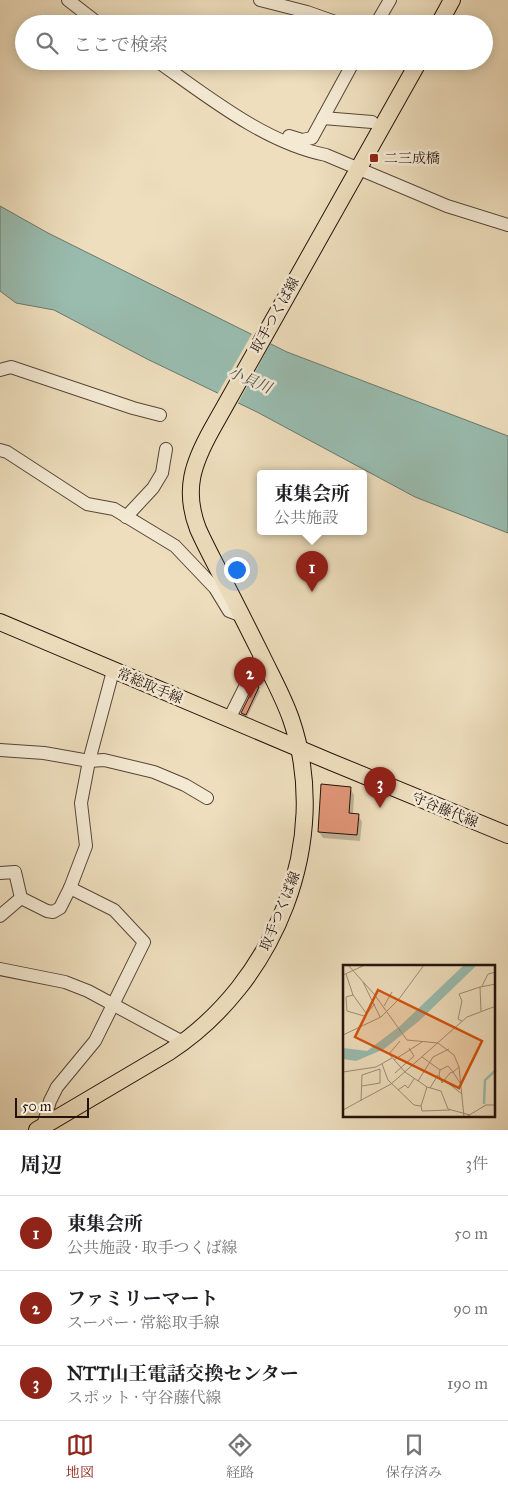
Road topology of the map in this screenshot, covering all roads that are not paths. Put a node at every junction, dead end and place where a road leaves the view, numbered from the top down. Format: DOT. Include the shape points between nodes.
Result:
graph roads {
  1 [pos="260,0"];
  2 [pos="390,0"];
  3 [pos="452,0"];
  4 [pos="72,2"];
  5 [pos="88,15"];
  6 [pos="315,15"];
  7 [pos="381,15"];
  8 [pos="444,15"];
  9 [pos="170,70"];
  10 [pos="349,70"];
  11 [pos="414,70"];
  12 [pos="323,118"];
  13 [pos="372,122"];
  14 [pos="283,142"];
  15 [pos="356,173"];
  16 [pos="508,225"];
  17 [pos="0,370"];
  18 [pos="160,416"];
  19 [pos="166,449"];
  20 [pos="0,450"];
  21 [pos="126,516"];
  22 [pos="242,616"];
  23 [pos="0,622"];
  24 [pos="261,655"];
  25 [pos="113,671"];
  26 [pos="229,719"];
  27 [pos="300,749"];
  28 [pos="0,750"];
  29 [pos="89,761"];
  30 [pos="207,798"];
  31 [pos="508,835"];
  32 [pos="0,873"];
  33 [pos="70,888"];
  34 [pos="21,898"];
  35 [pos="0,916"];
  36 [pos="0,969"];
  37 [pos="0,973"];
  38 [pos="114,1005"];
  39 [pos="185,1041"];
  40 [pos="40,1128"];
  1 -- 6 [label="street"];
  2 -- 7 [label="street"];
  3 -- 8 [label="main road"];
  4 -- 5 [label="street"];
  9 -- 14 [label="street"];
  10 -- 12 [label="street"];
  11 -- 15 [label="main road, 取手つくば線"];
  12 -- 13 [label="street"];
  12 -- 14 [label="street" via="312,138 302,140 288,136"];
  14 -- 15 [label="street" via="326,155"];
  15 -- 16 [label="street"];
  15 -- 22 [label="main road, 取手つくば線" via="212,428 194,467 191,508"];
  17 -- 18 [label="street" via="12,367"];
  19 -- 21 [label="street" via="162,473 153,488"];
  20 -- 21 [label="street" via="87,504 114,509"];
  21 -- 22 [label="street" via="175,546 215,588 229,611"];
  22 -- 24 [label="main road, 取手つくば線"];
  23 -- 25 [label="main road, 常総取手線"];
  24 -- 26 [label="street"];
  24 -- 27 [label="main road, 取手つくば線" via="288,709"];
  25 -- 26 [label="main road, 常総取手線"];
  25 -- 29 [label="street"];
  26 -- 27 [label="main road, 常総取手線"];
  27 -- 31 [label="main road, 守谷藤代線"];
  27 -- 39 [label="main road, 取手つくば線" via="303,842 295,877 282,911 268,944 246,980 220,1010"];
  28 -- 29 [label="street"];
  29 -- 30 [label="street" via="104,760 154,772"];
  29 -- 33 [label="street" via="81,803 86,846"];
  32 -- 34 [label="street" via="15,872"];
  33 -- 34 [label="street" via="60,908 53,912"];
  33 -- 38 [label="street" via="114,910 144,942"];
  34 -- 35 [label="street"];
  36 -- 37 [label="street"];
  36 -- 38 [label="street" via="65,982"];
  38 -- 39 [label="street"];
  38 -- 40 [label="street" via="95,1041 57,1087"];
  39 -- 40 [label="main road, 取手つくば線"];
}
